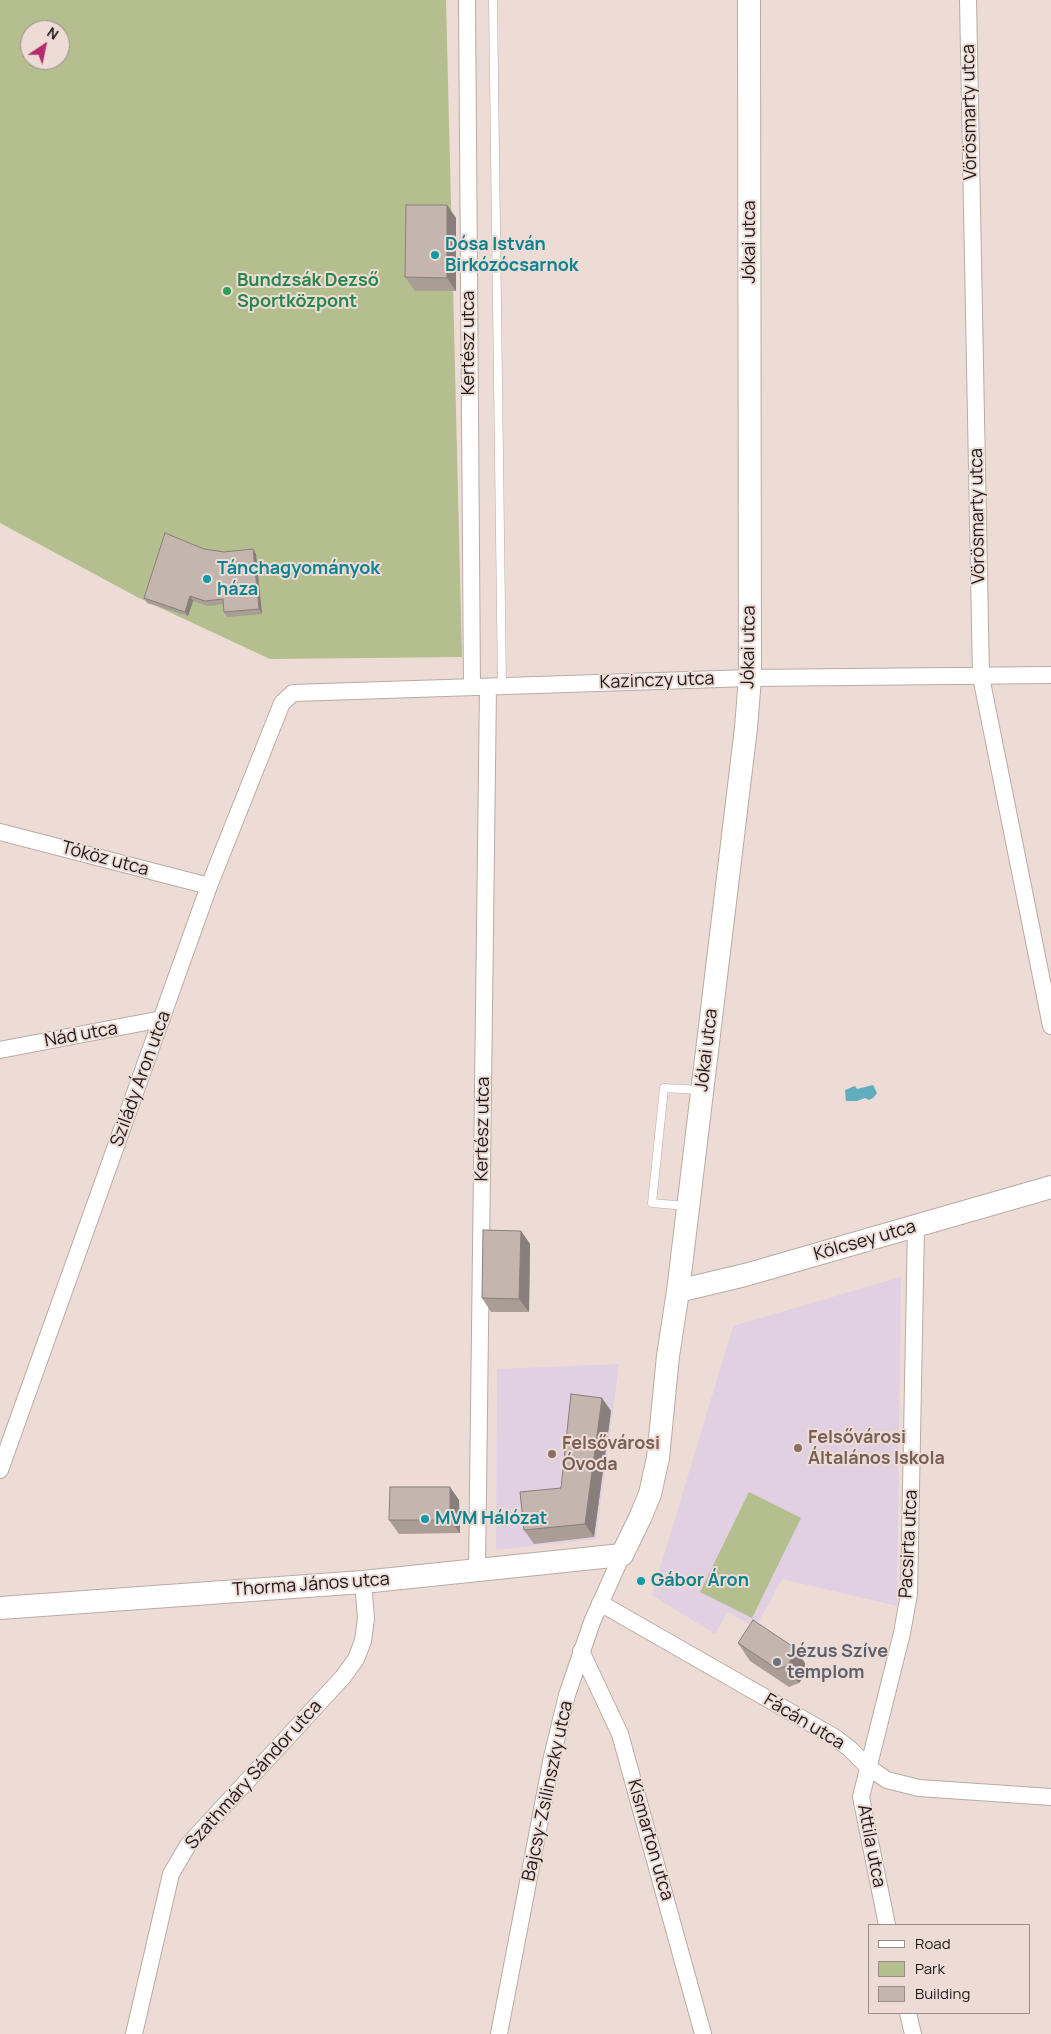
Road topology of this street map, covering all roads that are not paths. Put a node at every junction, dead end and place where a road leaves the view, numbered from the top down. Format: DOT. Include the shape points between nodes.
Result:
graph roads {
  1 [pos="466,0"];
  2 [pos="493,0"];
  3 [pos="748,0"];
  4 [pos="968,0"];
  5 [pos="1051,675"];
  6 [pos="981,677"];
  7 [pos="750,678"];
  8 [pos="487,687"];
  9 [pos="293,694"];
  10 [pos="0,832"];
  11 [pos="209,886"];
  12 [pos="162,1020"];
  13 [pos="1051,1026"];
  14 [pos="0,1050"];
  15 [pos="702,1090"];
  16 [pos="1051,1187"];
  17 [pos="688,1206"];
  18 [pos="916,1227"];
  19 [pos="678,1291"];
  20 [pos="0,1470"];
  21 [pos="622,1555"];
  22 [pos="477,1571"];
  23 [pos="363,1582"];
  24 [pos="600,1603"];
  25 [pos="0,1608"];
  26 [pos="581,1651"];
  27 [pos="868,1767"];
  28 [pos="1051,1797"];
  29 [pos="887,1924"];
  30 [pos="908,2014"];
  31 [pos="134,2034"];
  32 [pos="499,2034"];
  33 [pos="703,2034"];
  34 [pos="913,2034"];
  1 -- 8 [label="street, Kertész utca"];
  2 -- 8 [label="lane"];
  3 -- 7 [label="street, Jókai utca"];
  4 -- 6 [label="street, Vörösmarty utca"];
  5 -- 6 [label="street, Kazinczy utca"];
  6 -- 7 [label="street, Kazinczy utca"];
  6 -- 13 [label="street, Vörösmarty utca"];
  7 -- 8 [label="street, Kazinczy utca"];
  7 -- 15 [label="street, Jókai utca"];
  8 -- 9 [label="street, Kazinczy utca"];
  8 -- 22 [label="street, Kertész utca"];
  9 -- 11 [label="street, Szilády Áron utca" via="282,703"];
  10 -- 11 [label="street, Tóköz utca"];
  11 -- 12 [label="street, Szilády Áron utca"];
  12 -- 14 [label="street, Nád utca"];
  12 -- 20 [label="street, Szilády Áron utca"];
  15 -- 17 [label="street, Jókai utca"];
  15 -- 17 [label="lane" via="664,1088 652,1203"];
  16 -- 18 [label="street, Kölcsey utca"];
  17 -- 19 [label="street, Jókai utca"];
  18 -- 19 [label="street, Kölcsey utca"];
  18 -- 27 [label="street, Pacsirta utca" via="909,1594"];
  19 -- 21 [label="street, Jókai utca" via="655,1474 640,1518"];
  21 -- 22 [label="street, Thorma János utca"];
  21 -- 24 [label="street, Bajcsy-Zsilinszky utca"];
  22 -- 23 [label="street, Thorma János utca"];
  23 -- 25 [label="street, Thorma János utca"];
  23 -- 31 [label="street, Szathmáry Sándor utca" via="366,1618 363,1642 356,1659 188,1845 172,1874"];
  24 -- 26 [label="street, Bajcsy-Zsilinszky utca"];
  24 -- 27 [label="street, Fácán utca" via="836,1738"];
  26 -- 32 [label="street, Bajcsy-Zsilinszky utca" via="552,1757"];
  26 -- 33 [label="street, Kismarton utca" via="620,1734"];
  27 -- 28 [label="street, Fácán utca" via="887,1780 919,1788"];
  27 -- 29 [label="street, Attila utca" via="861,1797"];
  30 -- 34 [label="street"];
}
